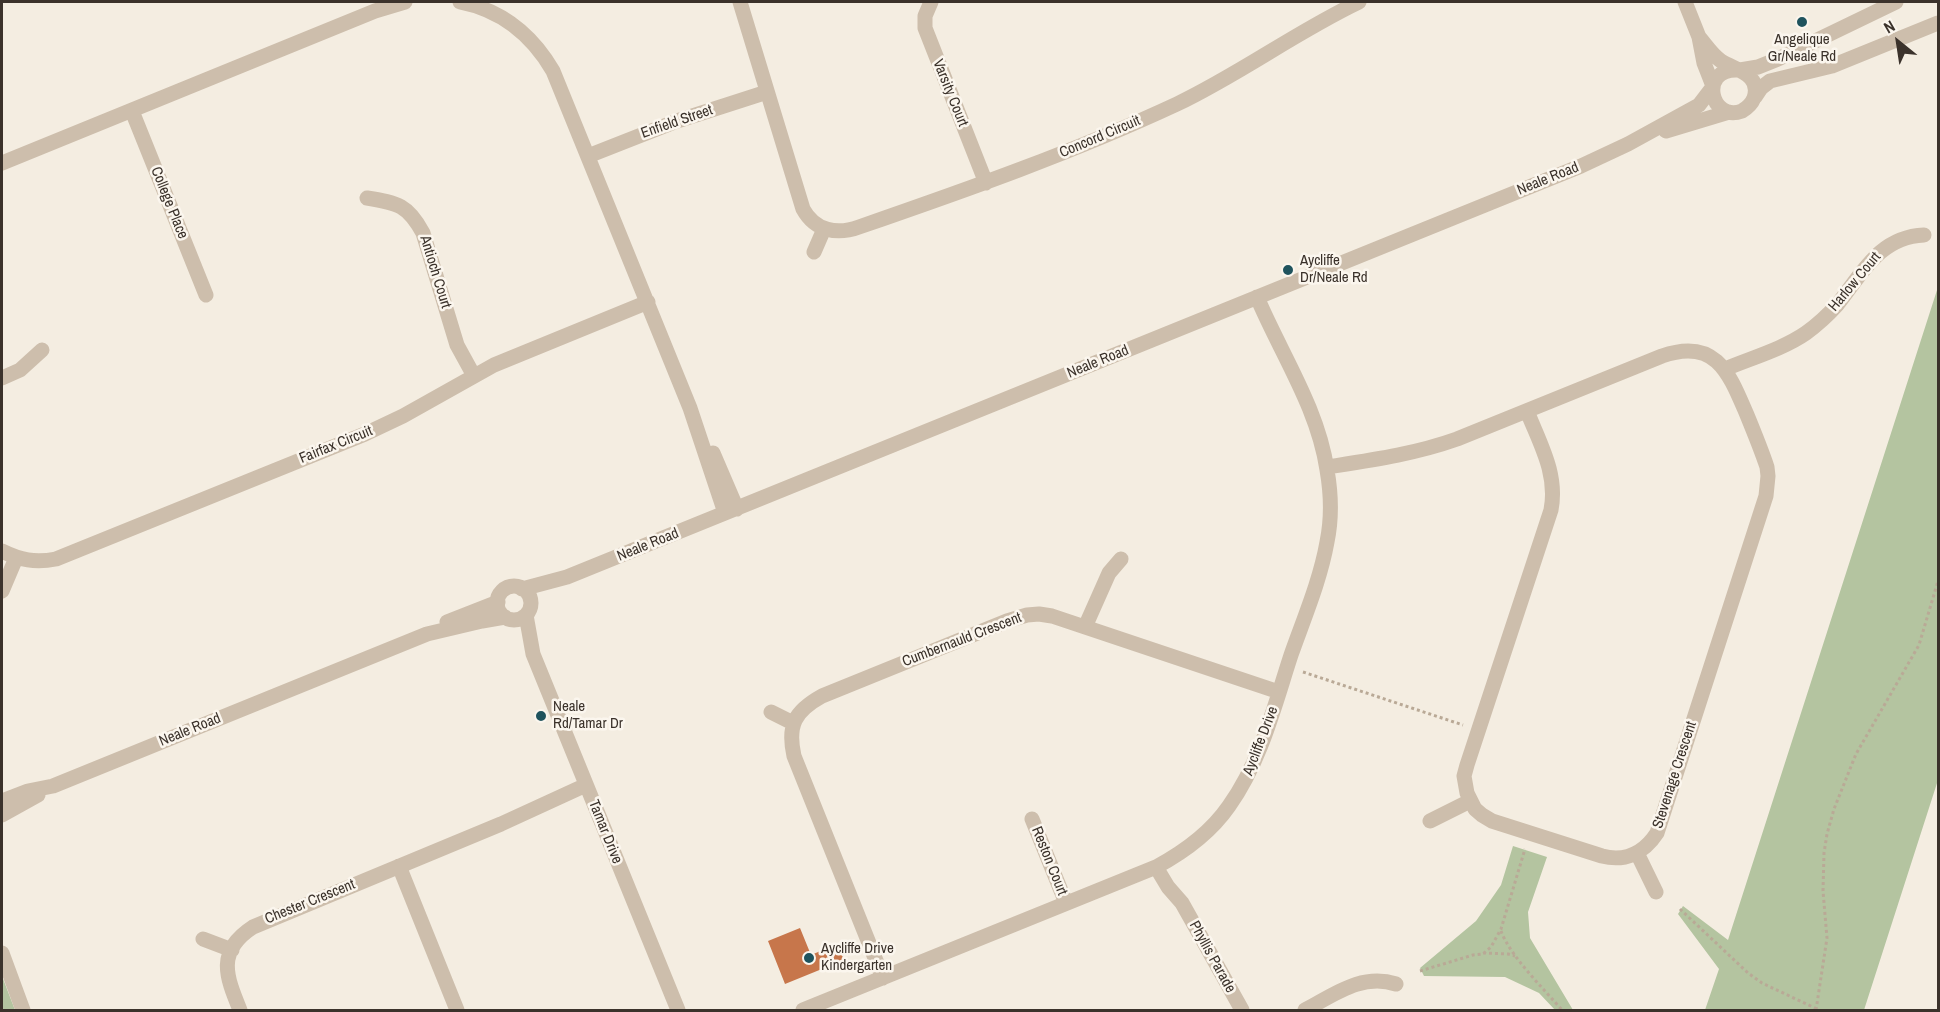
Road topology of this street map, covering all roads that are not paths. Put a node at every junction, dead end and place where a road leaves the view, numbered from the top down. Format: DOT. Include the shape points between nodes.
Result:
graph roads {
  1 [pos="405,2"];
  2 [pos="460,2"];
  3 [pos="740,2"];
  4 [pos="931,2"];
  5 [pos="1359,2"];
  6 [pos="1685,2"];
  7 [pos="1896,2"];
  8 [pos="492,6"];
  9 [pos="1938,23"];
  10 [pos="1699,37"];
  11 [pos="1739,70"];
  12 [pos="1713,87"];
  13 [pos="767,92"];
  14 [pos="1755,97"];
  15 [pos="132,111"];
  16 [pos="1729,112"];
  17 [pos="1628,144"];
  18 [pos="588,156"];
  19 [pos="2,163"];
  20 [pos="986,183"];
  21 [pos="367,198"];
  22 [pos="824,229"];
  23 [pos="1924,235"];
  24 [pos="814,252"];
  25 [pos="206,295"];
  26 [pos="1263,295"];
  27 [pos="648,302"];
  28 [pos="42,350"];
  29 [pos="1725,369"];
  30 [pos="474,376"];
  31 [pos="2,378"];
  32 [pos="1527,411"];
  33 [pos="1327,467"];
  34 [pos="731,511"];
  35 [pos="2,551"];
  36 [pos="16,558"];
  37 [pos="1121,559"];
  38 [pos="567,577"];
  39 [pos="522,589"];
  40 [pos="2,591"];
  41 [pos="498,602"];
  42 [pos="529,609"];
  43 [pos="507,618"];
  44 [pos="1085,627"];
  45 [pos="427,634"];
  46 [pos="533,654"];
  47 [pos="1279,693"];
  48 [pos="771,712"];
  49 [pos="793,723"];
  50 [pos="53,786"];
  51 [pos="587,789"];
  52 [pos="2,801"];
  53 [pos="1470,801"];
  54 [pos="2,815"];
  55 [pos="1032,819"];
  56 [pos="1430,821"];
  57 [pos="1637,853"];
  58 [pos="1161,864"];
  59 [pos="399,866"];
  60 [pos="1656,892"];
  61 [pos="1066,903"];
  62 [pos="203,939"];
  63 [pos="231,950"];
  64 [pos="2,953"];
  65 [pos="883,978"];
  66 [pos="1396,984"];
  67 [pos="23,1011"];
  68 [pos="240,1011"];
  69 [pos="458,1011"];
  70 [pos="678,1011"];
  71 [pos="804,1011"];
  72 [pos="1242,1011"];
  73 [pos="1305,1011"];
  1 -- 15 [label="street"];
  2 -- 8 [label="street"];
  3 -- 13 [label="street"];
  4 -- 20 [label="street, Varsity Court" via="925,28"];
  5 -- 20 [label="street, Concord Circuit" via="1177,104"];
  6 -- 10 [label="street"];
  7 -- 11 [label="street" via="1778,59"];
  8 -- 18 [label="street" via="544,55"];
  9 -- 14 [label="street" via="1832,66 1770,81"];
  10 -- 11 [label="street" via="1715,56"];
  10 -- 12 [label="street"];
  11 -- 12 [label="street" via="1725,71"];
  11 -- 14 [label="street" via="1751,78"];
  12 -- 16 [label="street" via="1714,100"];
  12 -- 17 [label="street, Neale Road" via="1699,105"];
  13 -- 18 [label="street, Enfield Street"];
  13 -- 22 [label="street" via="803,209 808,219"];
  14 -- 16 [label="street" via="1748,107"];
  15 -- 19 [label="street"];
  15 -- 25 [label="street, College Place"];
  16 -- 17 [label="street, Neale Road"];
  17 -- 26 [label="street, Neale Road"];
  18 -- 27 [label="street"];
  20 -- 22 [label="street, Concord Circuit" via="852,230"];
  21 -- 30 [label="street, Antioch Court" via="401,205 416,219 457,345"];
  22 -- 24 [label="street"];
  23 -- 29 [label="street, Harlow Court" via="1902,239 1878,253 1837,304 1804,334"];
  26 -- 33 [label="street, Aycliffe Drive" via="1279,324"];
  26 -- 34 [label="street, Neale Road"];
  27 -- 30 [label="street, Fairfax Circuit"];
  27 -- 34 [label="street" via="690,408 717,462"];
  28 -- 31 [label="street" via="20,370"];
  29 -- 32 [label="street" via="1699,353 1676,351"];
  29 -- 57 [label="street, Stevenage Crescent" via="1764,457 1768,476 1766,496 1662,819 1651,842"];
  30 -- 36 [label="street, Fairfax Circuit" via="365,434 56,559 42,562"];
  32 -- 33 [label="street" via="1428,449"];
  32 -- 53 [label="street" via="1552,474 1554,497 1467,765 1464,785"];
  33 -- 47 [label="street, Aycliffe Drive" via="1328,542"];
  34 -- 38 [label="street, Neale Road"];
  35 -- 36 [label="street, Fairfax Circuit"];
  36 -- 40 [label="street"];
  37 -- 44 [label="street" via="1109,573"];
  38 -- 39 [label="street, Neale Road"];
  38 -- 42 [label="street, Neale Road"];
  39 -- 41 [label="street" via="506,589"];
  39 -- 42 [label="street" via="527,592"];
  41 -- 43 [label="street" via="499,611"];
  41 -- 45 [label="street, Neale Road" via="463,614"];
  42 -- 43 [label="street" via="518,620"];
  42 -- 46 [label="street, Tamar Drive"];
  43 -- 45 [label="street, Neale Road"];
  43 -- 46 [label="street, Tamar Drive"];
  44 -- 47 [label="street, Cumbernauld Crescent"];
  44 -- 49 [label="street, Cumbernauld Crescent" via="1039,614 1018,617 822,696 810,703"];
  45 -- 50 [label="street, Neale Road"];
  46 -- 51 [label="street, Tamar Drive"];
  47 -- 58 [label="street, Aycliffe Drive" via="1255,762 1232,802 1193,843"];
  48 -- 49 [label="street"];
  49 -- 65 [label="street" via="797,769"];
  50 -- 52 [label="street, Neale Road"];
  50 -- 54 [label="street, Neale Road"];
  51 -- 59 [label="street, Chester Crescent"];
  51 -- 70 [label="street, Tamar Drive"];
  53 -- 56 [label="street"];
  53 -- 57 [label="street" via="1492,821 1602,856 1621,858"];
  55 -- 61 [label="street, Reston Court"];
  57 -- 60 [label="street"];
  58 -- 61 [label="street, Aycliffe Drive"];
  58 -- 72 [label="street, Phyllis Parade" via="1167,887 1182,903"];
  59 -- 63 [label="street, Chester Crescent" via="263,921 243,933"];
  59 -- 69 [label="street"];
  61 -- 65 [label="street, Aycliffe Drive"];
  62 -- 63 [label="street"];
  63 -- 68 [label="street" via="226,970"];
  64 -- 67 [label="street"];
  65 -- 71 [label="street, Aycliffe Drive"];
  66 -- 73 [label="street" via="1369,980 1345,988"];
}
